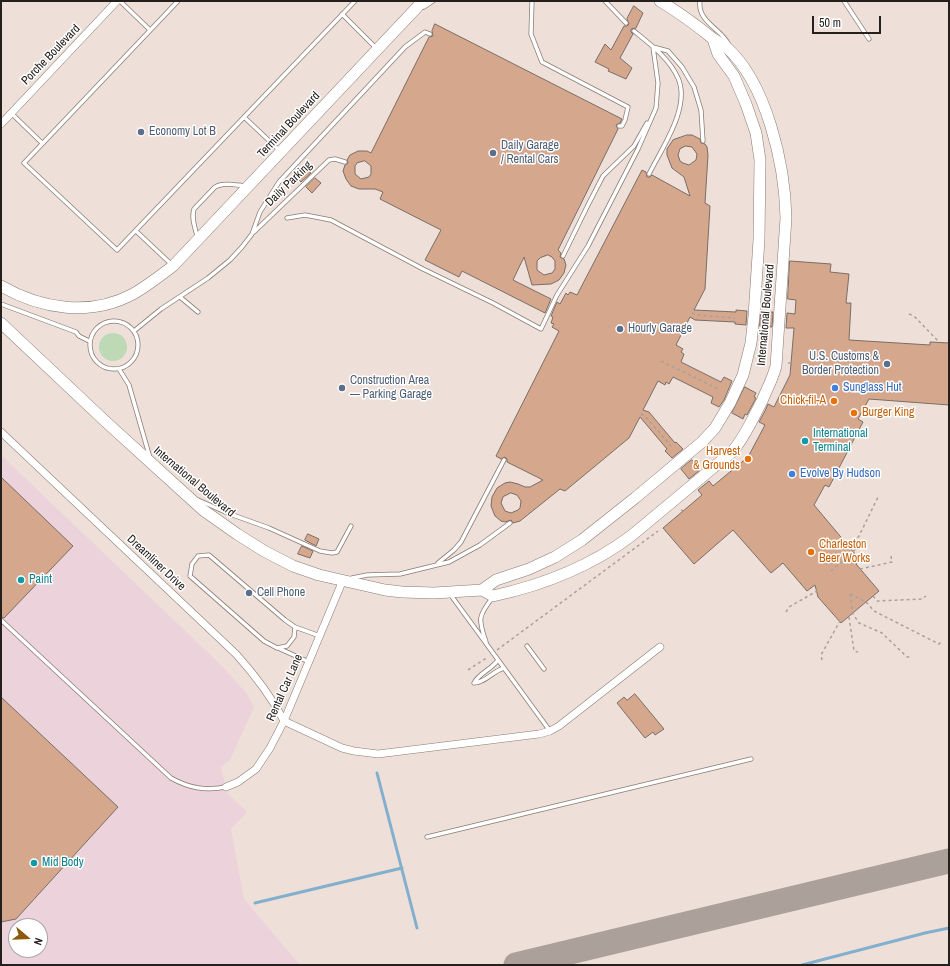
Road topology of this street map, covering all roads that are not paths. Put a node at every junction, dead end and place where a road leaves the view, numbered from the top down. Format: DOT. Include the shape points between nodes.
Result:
graph roads {
  1 [pos="119,1"];
  2 [pos="178,1"];
  3 [pos="355,1"];
  4 [pos="423,1"];
  5 [pos="432,1"];
  6 [pos="532,1"];
  7 [pos="605,1"];
  8 [pos="660,1"];
  9 [pos="700,1"];
  10 [pos="844,1"];
  11 [pos="342,14"];
  12 [pos="405,20"];
  13 [pos="626,22"];
  14 [pos="150,30"];
  15 [pos="634,31"];
  16 [pos="430,34"];
  17 [pos="713,39"];
  18 [pos="869,39"];
  19 [pos="653,47"];
  20 [pos="378,49"];
  21 [pos="734,55"];
  22 [pos="656,108"];
  23 [pos="11,113"];
  24 [pos="244,117"];
  25 [pos="1,124"];
  26 [pos="619,126"];
  27 [pos="702,141"];
  28 [pos="42,143"];
  29 [pos="281,152"];
  30 [pos="345,162"];
  31 [pos="649,174"];
  32 [pos="249,186"];
  33 [pos="287,218"];
  34 [pos="136,231"];
  35 [pos="252,234"];
  36 [pos="198,239"];
  37 [pos="563,256"];
  38 [pos="173,266"];
  39 [pos="1,286"];
  40 [pos="180,297"];
  41 [pos="1,304"];
  42 [pos="198,312"];
  43 [pos="1,323"];
  44 [pos="134,331"];
  45 [pos="90,341"];
  46 [pos="118,369"];
  47 [pos="1,432"];
  48 [pos="504,460"];
  49 [pos="152,464"];
  50 [pos="184,493"];
  51 [pos="510,523"];
  52 [pos="351,526"];
  53 [pos="436,565"];
  54 [pos="343,580"];
  55 [pos="482,590"];
  56 [pos="449,593"];
  57 [pos="493,596"];
  58 [pos="1,620"];
  59 [pos="295,627"];
  60 [pos="320,636"];
  61 [pos="487,645"];
  62 [pos="527,646"];
  63 [pos="660,647"];
  64 [pos="277,648"];
  65 [pos="498,660"];
  66 [pos="309,662"];
  67 [pos="504,668"];
  68 [pos="544,669"];
  69 [pos="284,721"];
  70 [pos="550,731"];
  71 [pos="751,759"];
  72 [pos="226,787"];
  73 [pos="428,837"];
  1 -- 14 [label="lane"];
  1 -- 23 [label="street, Porche Boulevard"];
  2 -- 14 [label="lane"];
  3 -- 11 [label="lane"];
  4 -- 12 [label="main road, Terminal Boulevard"];
  5 -- 12 [label="lane"];
  6 -- 26 [label="lane" via="531,34 542,62 628,107 625,120 622,126"];
  7 -- 13 [label="lane"];
  8 -- 17 [label="main road, International Boulevard"];
  9 -- 21 [label="lane" via="704,18 727,40"];
  10 -- 18 [label="lane"];
  11 -- 20 [label="lane"];
  11 -- 24 [label="lane"];
  12 -- 20 [label="main road, Terminal Boulevard"];
  14 -- 28 [label="lane"];
  15 -- 19 [label="lane"];
  16 -- 35 [label="lane" via="425,32 405,47 279,182 260,212"];
  17 -- 21 [label="main road, International Boulevard"];
  17 -- 55 [label="main road, International Boulevard" via="718,54 734,76 746,104 756,133 760,160 754,322 747,365 738,387 721,419 702,442 635,498 582,540 554,557 529,570 496,580"];
  19 -- 22 [label="lane" via="658,83"];
  19 -- 27 [label="lane" via="668,52 682,67 694,87 701,110"];
  19 -- 31 [label="lane" via="675,73 680,84 681,96 678,117"];
  20 -- 29 [label="main road, Terminal Boulevard"];
  21 -- 57 [label="main road, International Boulevard" via="749,75 758,94 777,145 784,181 786,228 777,361 773,378 736,447 631,536 591,562 564,574"];
  22 -- 33 [label="lane" via="588,246 557,295 541,329 331,220 305,215"];
  22 -- 37 [label="lane" via="634,146 604,176"];
  23 -- 25 [label="street, Porche Boulevard"];
  23 -- 28 [label="lane"];
  24 -- 29 [label="lane"];
  24 -- 34 [label="lane"];
  28 -- 34 [label="lane" via="24,163 117,250"];
  29 -- 32 [label="main road, Terminal Boulevard"];
  30 -- 35 [label="lane, Daily Parking" via="329,160"];
  32 -- 36 [label="main road, Terminal Boulevard"];
  32 -- 36 [label="lane" via="224,184 214,187 193,212 192,218"];
  34 -- 38 [label="lane"];
  35 -- 40 [label="lane" via="230,260"];
  36 -- 38 [label="main road, Terminal Boulevard"];
  38 -- 39 [label="main road" via="129,296 88,307 50,306 25,298"];
  40 -- 42 [label="lane"];
  40 -- 44 [label="lane"];
  41 -- 45 [label="lane" via="71,330"];
  43 -- 49 [label="main road, International Boulevard"];
  44 -- 45 [label="lane" via="129,325 114,320 106,322 94,331"];
  44 -- 46 [label="lane" via="138,346 137,354 126,366"];
  45 -- 46 [label="lane" via="96,361 110,369"];
  46 -- 49 [label="lane" via="129,385"];
  47 -- 69 [label="street, Dreamliner Drive" via="236,654 271,698"];
  48 -- 53 [label="lane" via="461,542"];
  49 -- 50 [label="main road, International Boulevard"];
  50 -- 52 [label="lane" via="320,551 337,552"];
  50 -- 54 [label="main road, International Boulevard" via="218,522 264,551 318,576"];
  51 -- 53 [label="lane" via="467,553"];
  53 -- 54 [label="lane" via="400,574 368,575"];
  54 -- 56 [label="main road, International Boulevard" via="402,592"];
  54 -- 60 [label="street, Rental Car Lane"];
  55 -- 56 [label="main road, International Boulevard"];
  55 -- 57 [label="main road"];
  56 -- 61 [label="lane"];
  57 -- 61 [label="lane" via="483,608 480,620"];
  58 -- 72 [label="lane" via="171,778 191,787 203,789"];
  59 -- 60 [label="lane"];
  59 -- 64 [label="lane" via="294,638 287,646"];
  59 -- 64 [label="lane" via="209,555 198,556 192,564 190,576 264,641"];
  60 -- 66 [label="street, Rental Car Lane"];
  61 -- 65 [label="lane"];
  62 -- 68 [label="lane"];
  63 -- 70 [label="street"];
  64 -- 66 [label="lane"];
  65 -- 67 [label="lane"];
  65 -- 67 [label="lane" via="474,683 480,683"];
  66 -- 69 [label="street, Rental Car Lane"];
  67 -- 70 [label="lane"];
  69 -- 70 [label="street" via="342,748 378,754 530,736"];
  69 -- 72 [label="street, Rental Car Lane" via="256,769"];
  71 -- 73 [label="lane"];
}
